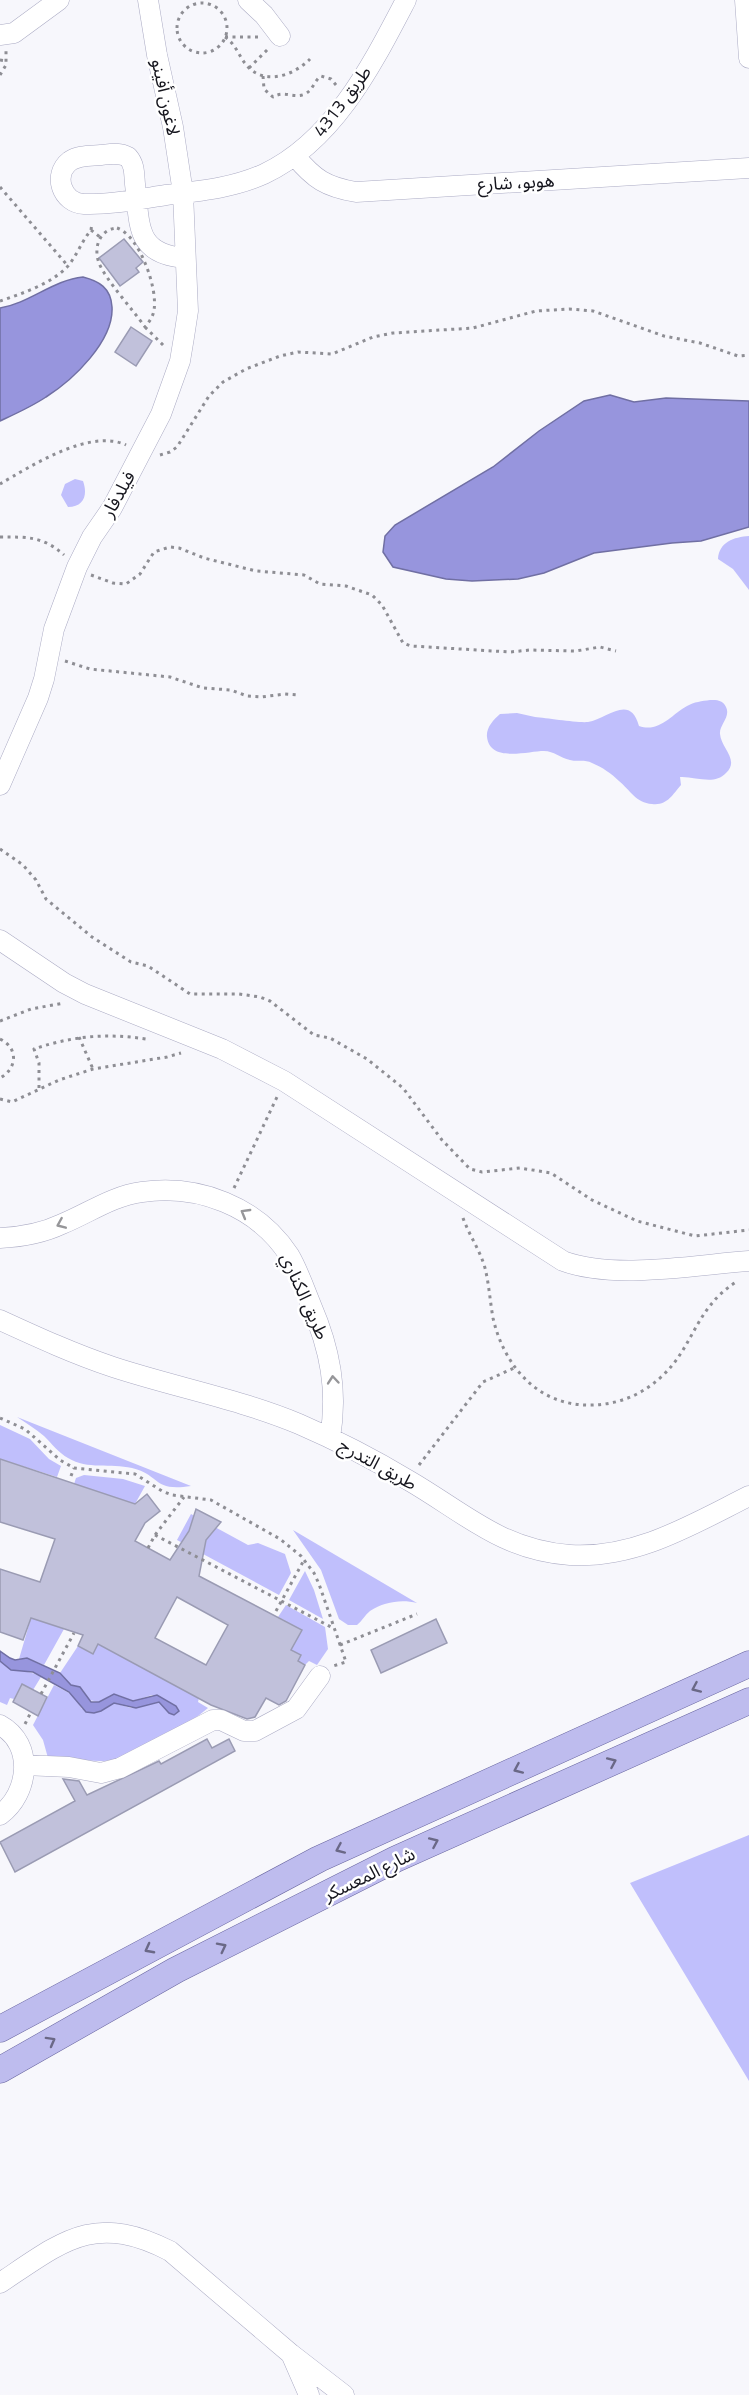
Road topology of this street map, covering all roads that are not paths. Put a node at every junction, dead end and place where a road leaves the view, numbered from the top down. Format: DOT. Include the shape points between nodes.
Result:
graph roads {
  1 [pos="59,0"];
  2 [pos="148,0"];
  3 [pos="248,0"];
  4 [pos="406,0"];
  5 [pos="745,0"];
  6 [pos="2,35"];
  7 [pos="280,36"];
  8 [pos="749,58"];
  9 [pos="295,156"];
  10 [pos="749,168"];
  11 [pos="183,193"];
  12 [pos="137,199"];
  13 [pos="186,258"];
  14 [pos="0,785"];
  15 [pos="3,942"];
  16 [pos="0,1238"];
  17 [pos="749,1260"];
  18 [pos="0,1320"];
  19 [pos="330,1438"];
  20 [pos="749,1496"];
  21 [pos="749,1664"];
  22 [pos="320,1676"];
  23 [pos="749,1701"];
  24 [pos="0,1725"];
  25 [pos="24,1765"];
  26 [pos="0,1815"];
  27 [pos="0,2029"];
  28 [pos="0,2070"];
  29 [pos="0,2283"];
  30 [pos="291,2354"];
  31 [pos="309,2395"];
  32 [pos="344,2395"];
  1 -- 6 [label="street" via="14,33"];
  2 -- 11 [label="street, لاغون أفينو"];
  3 -- 7 [label="street"];
  4 -- 9 [label="street, طريق 4313" via="348,99 325,129"];
  5 -- 8 [label="street"];
  9 -- 10 [label="street, هوبو، شارع" via="323,183 356,192"];
  9 -- 11 [label="street, طريق 4313" via="264,174 220,189"];
  11 -- 12 [label="street, طريق 4313"];
  11 -- 13 [label="street, فيلدفار"];
  12 -- 12 [label="street, طريق 4313" via="134,169 128,157 119,154 77,158 62,171 63,190 78,203"];
  12 -- 13 [label="street" via="141,230 147,242 162,255"];
  13 -- 14 [label="street, فيلدفار" via="188,311 180,361 161,414 77,567 54,629 38,698"];
  15 -- 17 [label="street" via="85,994 222,1049 284,1081 551,1255 587,1269 611,1271"];
  19 -- 16 [label="street, طريق الكناري, one-way" via="333,1371 323,1332 296,1269 280,1243 257,1220 227,1203 194,1192 158,1190 106,1201 43,1231"];
  18 -- 19 [label="street, طريق التدرج" via="112,1367 265,1412"];
  19 -- 20 [label="street, طريق التدرج" via="408,1480 495,1535 531,1549 573,1555 615,1552 654,1542"];
  21 -- 27 [label="main road, شارع المعسكر, one-way" via="319,1859"];
  22 -- 25 [label="street" via="296,1709 255,1731 213,1720 107,1772"];
  28 -- 23 [label="main road, شارع المعسكر, one-way" via="176,1970 396,1859"];
  24 -- 25 [label="street" via="15,1739"];
  25 -- 26 [label="street" via="19,1794"];
  29 -- 30 [label="street" via="71,2240 94,2233 132,2234 170,2251"];
  30 -- 31 [label="street"];
  30 -- 32 [label="street"];
}
